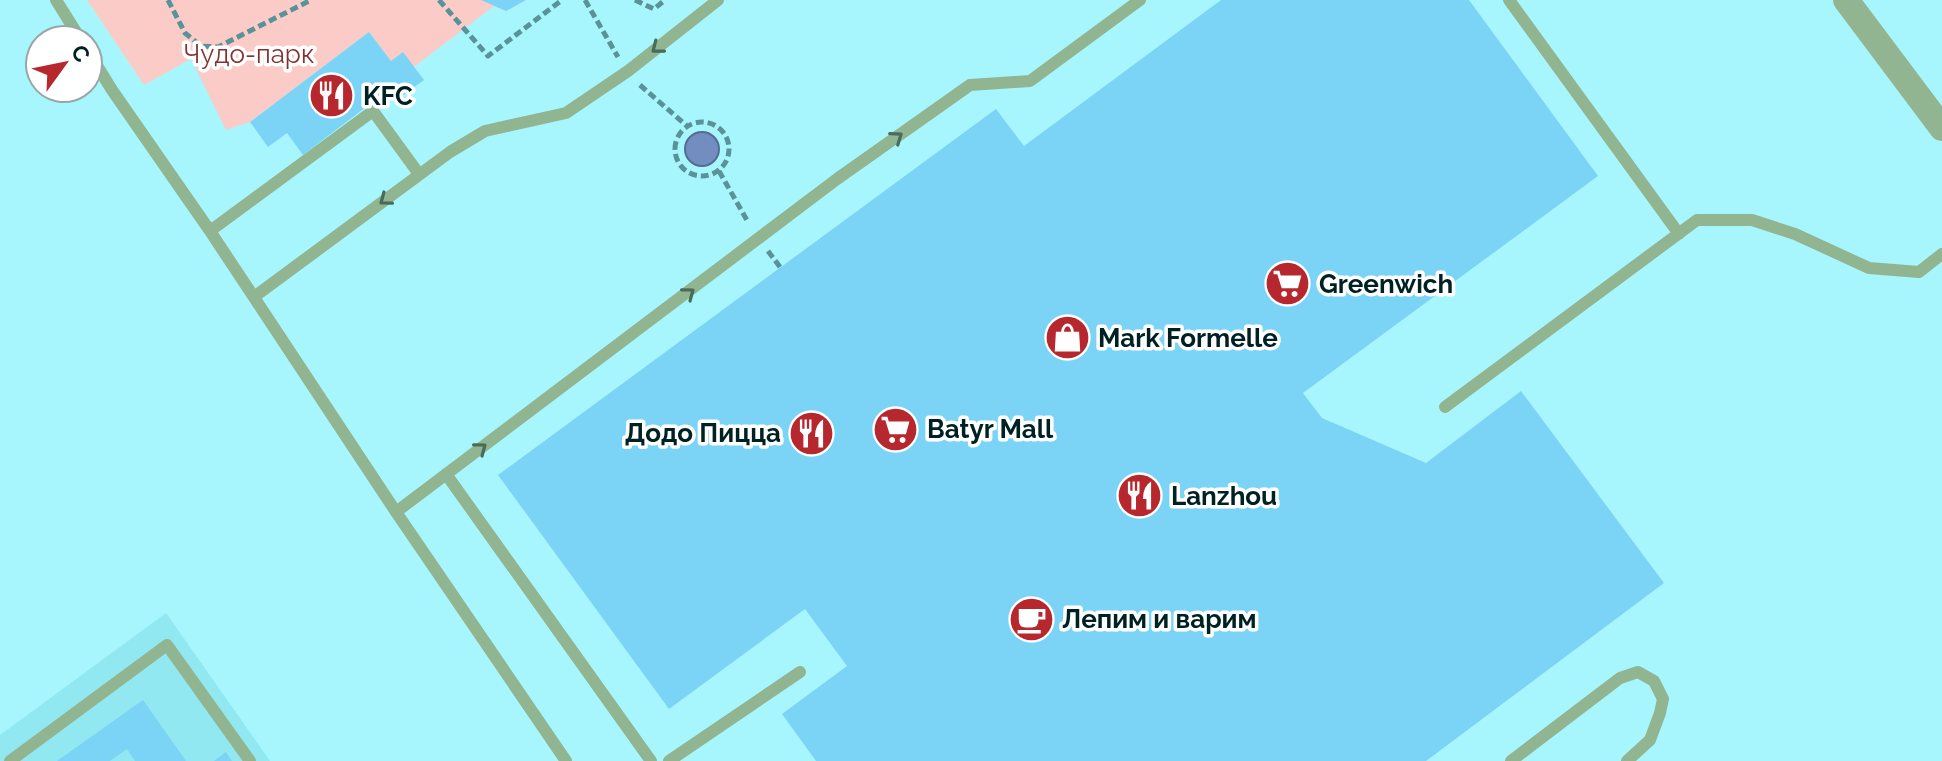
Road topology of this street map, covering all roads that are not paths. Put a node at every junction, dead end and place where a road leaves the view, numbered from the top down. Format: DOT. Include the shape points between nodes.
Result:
graph roads {
  1 [pos="56,0"];
  2 [pos="718,0"];
  3 [pos="1140,0"];
  4 [pos="1509,0"];
  5 [pos="1846,0"];
  6 [pos="71,24"];
  7 [pos="104,77"];
  8 [pos="1942,128"];
  9 [pos="419,174"];
  10 [pos="210,231"];
  11 [pos="1679,234"];
  12 [pos="1942,254"];
  13 [pos="254,297"];
  14 [pos="1445,407"];
  15 [pos="446,474"];
  16 [pos="396,512"];
  17 [pos="800,672"];
  18 [pos="10,761"];
  19 [pos="250,761"];
  20 [pos="566,761"];
  21 [pos="651,761"];
  22 [pos="669,761"];
  23 [pos="1511,761"];
  24 [pos="1627,761"];
  1 -- 6 [label="lane"];
  2 -- 9 [label="lane, one-way" via="566,113 485,131"];
  15 -- 3 [label="lane, one-way" via="970,85 1030,81"];
  4 -- 11 [label="lane"];
  5 -- 8 [label="street"];
  7 -- 10 [label="lane"];
  9 -- 10 [label="lane" via="373,111"];
  9 -- 13 [label="lane, one-way"];
  10 -- 13 [label="lane"];
  11 -- 12 [label="lane" via="1697,220 1752,220 1869,268 1919,272"];
  11 -- 14 [label="lane"];
  13 -- 16 [label="lane"];
  15 -- 16 [label="lane"];
  15 -- 21 [label="lane"];
  16 -- 20 [label="lane"];
  17 -- 22 [label="lane"];
  18 -- 19 [label="lane" via="167,645"];
  23 -- 24 [label="lane" via="1620,678 1638,672 1654,681 1663,699 1650,740"];
}
